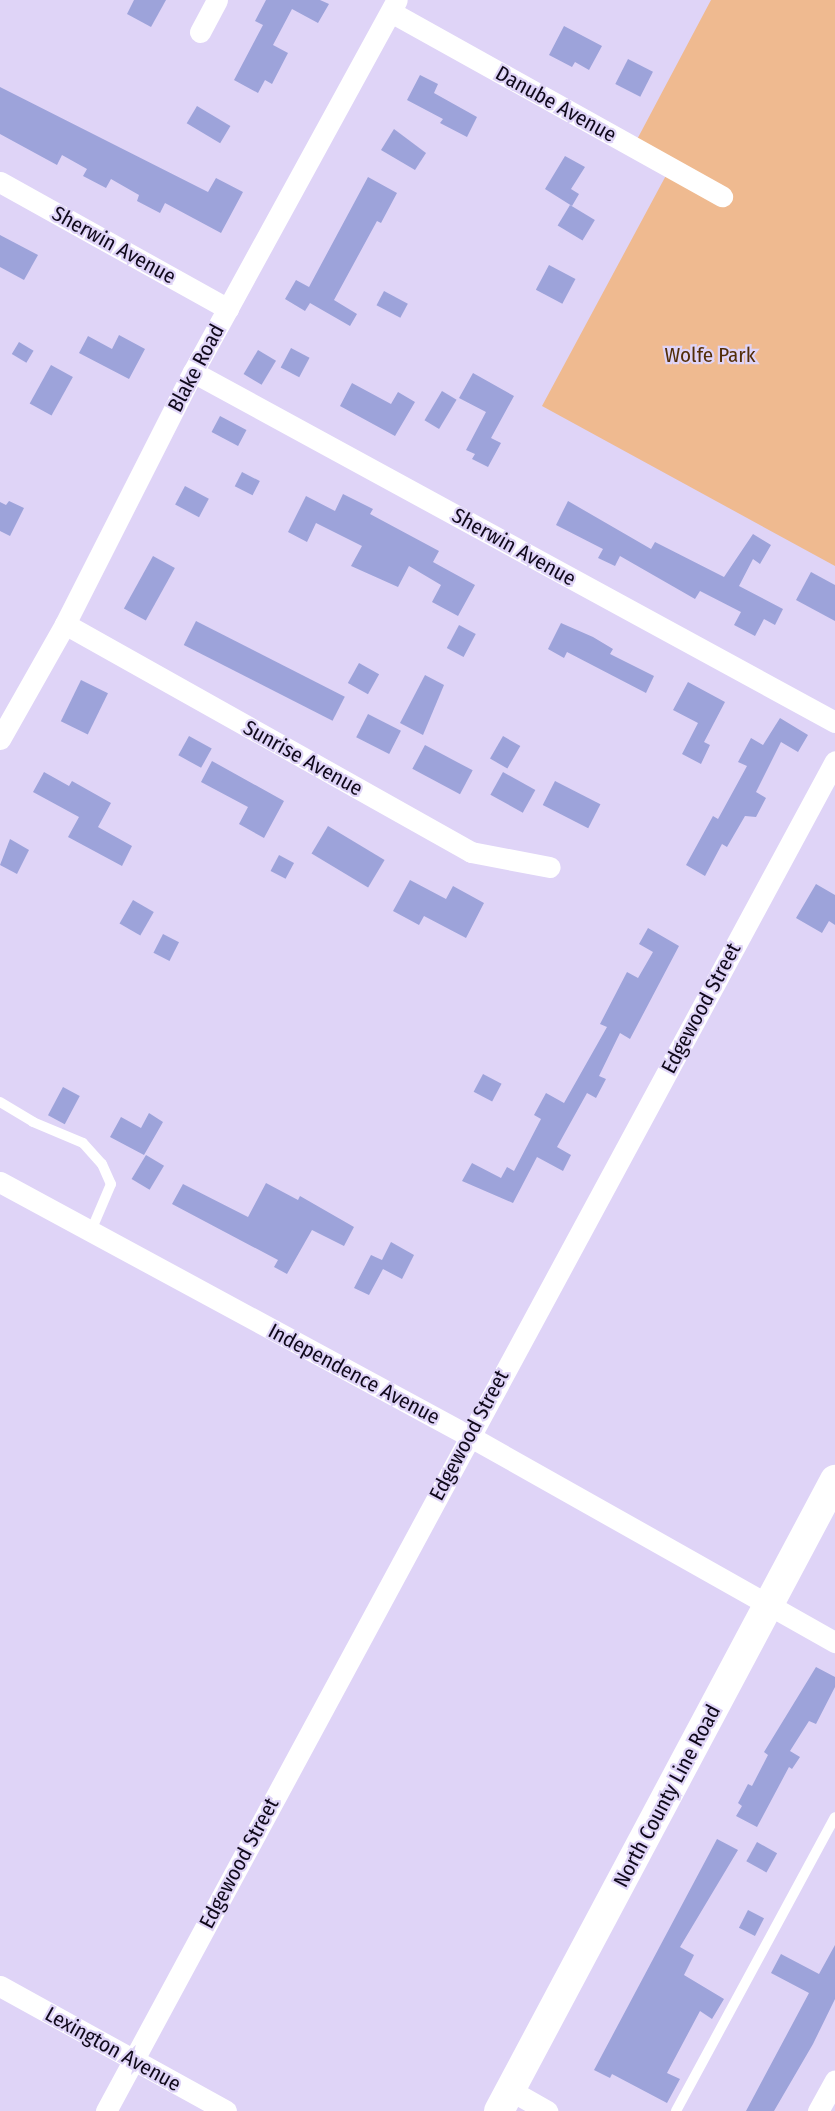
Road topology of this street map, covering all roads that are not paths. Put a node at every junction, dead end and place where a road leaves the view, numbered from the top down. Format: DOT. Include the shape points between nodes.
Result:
graph roads {
  1 [pos="217,0"];
  2 [pos="394,6"];
  3 [pos="200,32"];
  4 [pos="0,182"];
  5 [pos="722,196"];
  6 [pos="228,309"];
  7 [pos="193,372"];
  8 [pos="66,624"];
  9 [pos="835,722"];
  10 [pos="0,739"];
  11 [pos="835,761"];
  12 [pos="550,867"];
  13 [pos="0,1102"];
  14 [pos="0,1182"];
  15 [pos="91,1231"];
  16 [pos="469,1436"];
  17 [pos="835,1480"];
  18 [pos="769,1604"];
  19 [pos="835,1642"];
  20 [pos="835,1817"];
  21 [pos="0,1986"];
  22 [pos="133,2060"];
  23 [pos="835,2080"];
  24 [pos="505,2101"];
  25 [pos="106,2111"];
  26 [pos="226,2111"];
  27 [pos="547,2111"];
  28 [pos="676,2111"];
  29 [pos="818,2111"];
  1 -- 3 [label="street"];
  2 -- 5 [label="street, Danube Avenue"];
  2 -- 6 [label="street, Blake Road"];
  4 -- 6 [label="street, Sherwin Avenue"];
  6 -- 7 [label="street, Blake Road"];
  7 -- 8 [label="street, Blake Road"];
  7 -- 9 [label="street, Sherwin Avenue"];
  8 -- 10 [label="street, Blake Road"];
  8 -- 12 [label="street, Sunrise Avenue" via="471,852"];
  11 -- 16 [label="street, Edgewood Street"];
  13 -- 15 [label="lane" via="33,1122 83,1143 102,1164 111,1184"];
  14 -- 15 [label="street, Independence Avenue"];
  15 -- 16 [label="street, Independence Avenue"];
  16 -- 18 [label="street, Independence Avenue"];
  16 -- 22 [label="street, Edgewood Street"];
  17 -- 18 [label="main road, North County Line Road"];
  18 -- 19 [label="street, Independence Avenue"];
  18 -- 24 [label="main road, North County Line Road"];
  20 -- 28 [label="lane"];
  21 -- 22 [label="street, Lexington Avenue"];
  22 -- 25 [label="street, Edgewood Street"];
  22 -- 26 [label="street, Lexington Avenue"];
  23 -- 29 [label="street"];
  24 -- 27 [label="street"];
}
